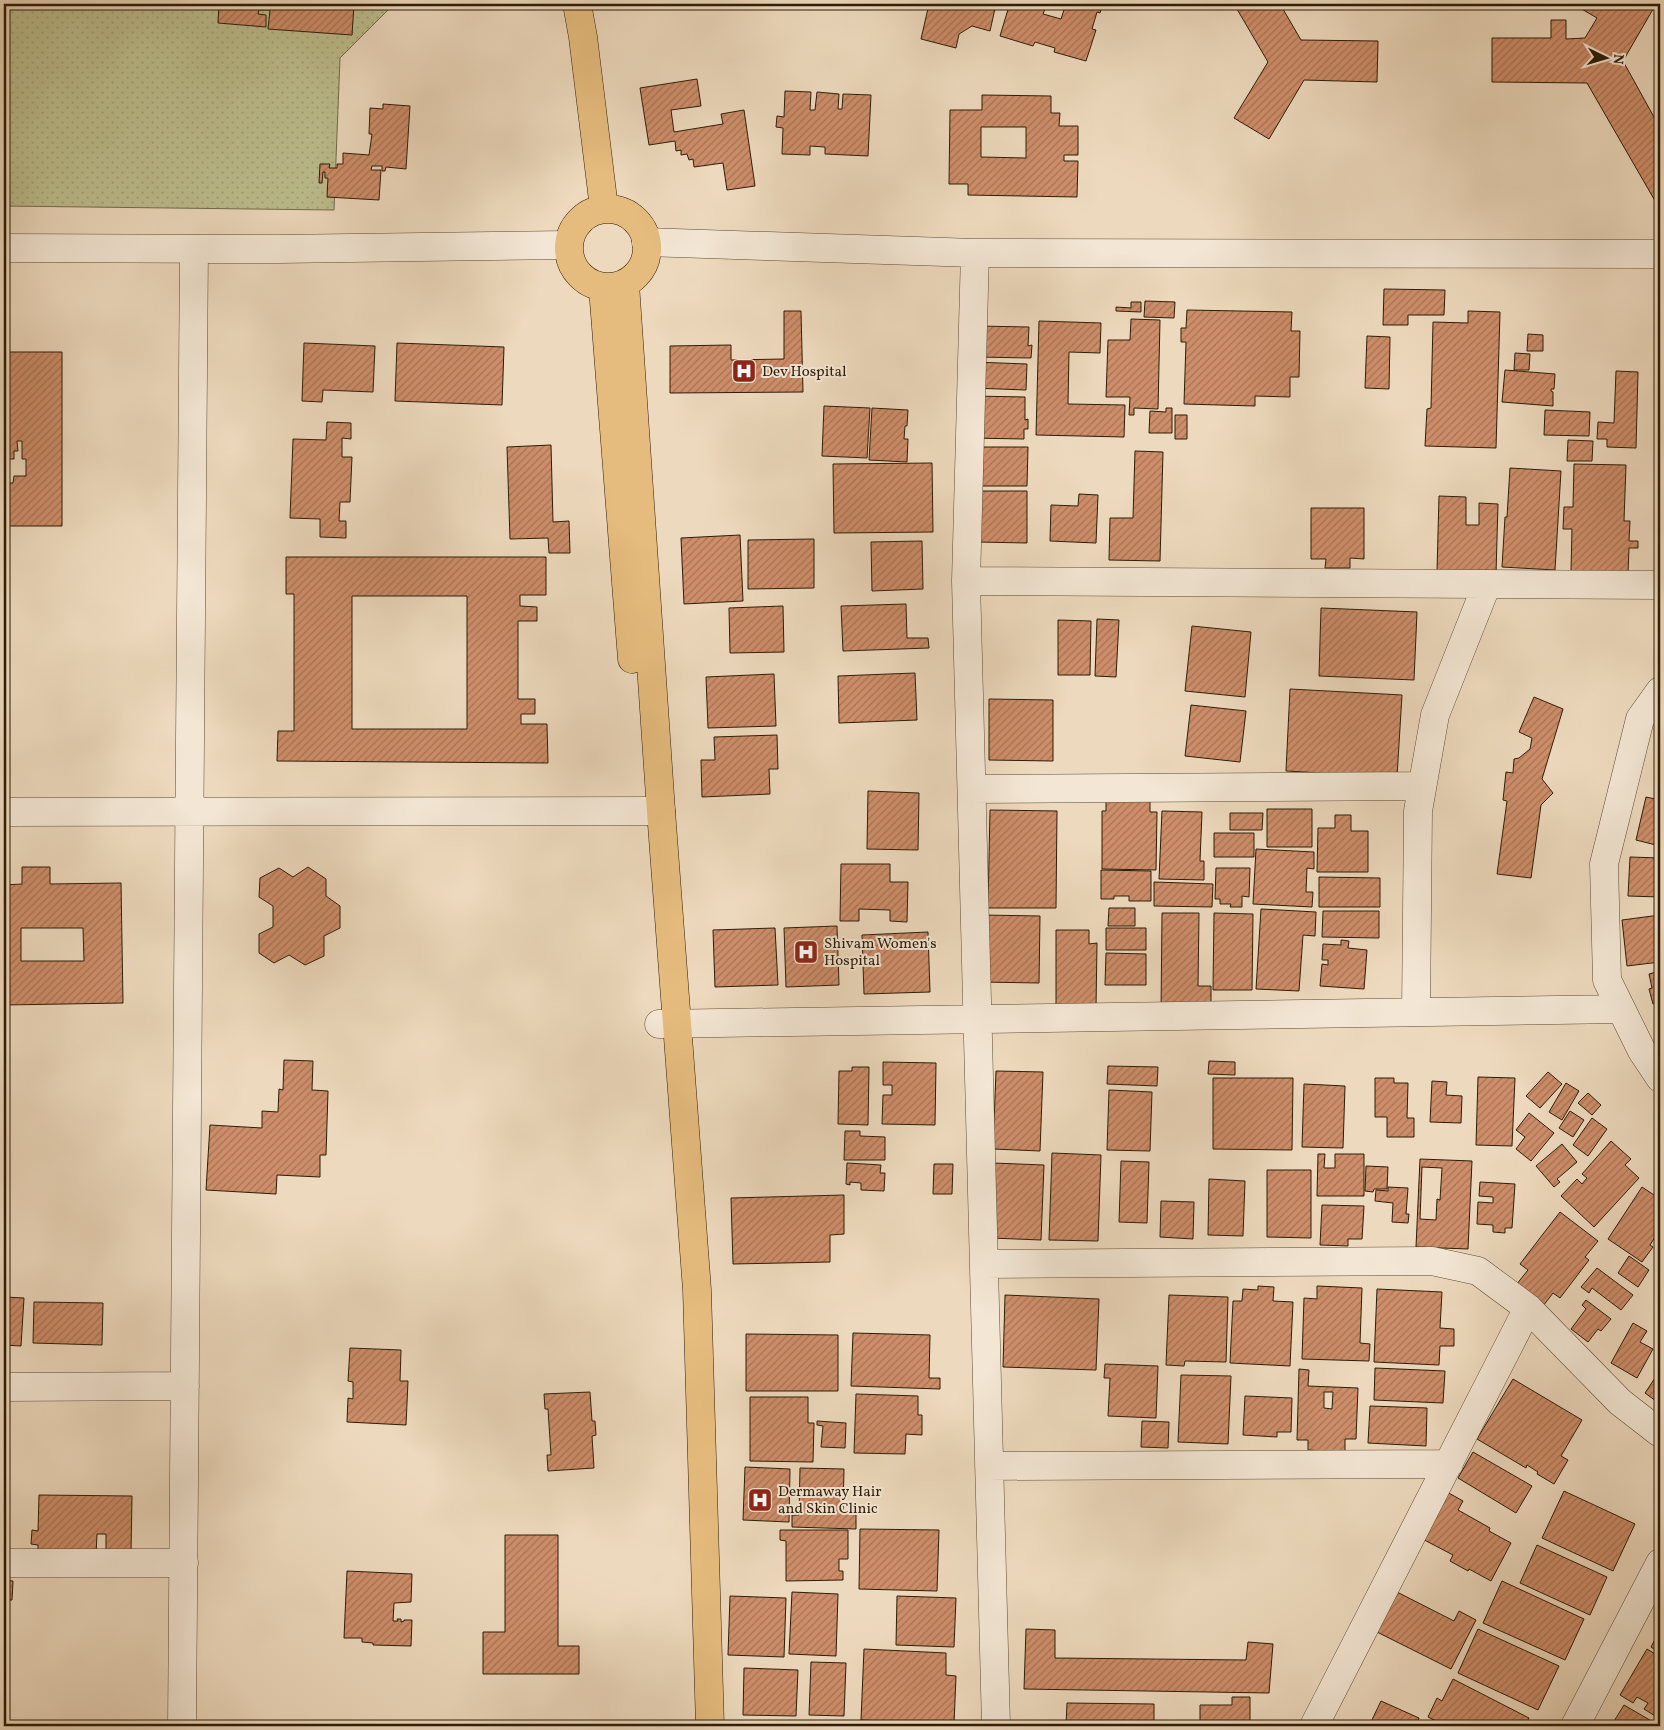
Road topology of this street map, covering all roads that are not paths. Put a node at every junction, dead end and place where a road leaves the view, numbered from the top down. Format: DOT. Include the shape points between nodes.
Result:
graph roads {
  1 [pos="577,4"];
  2 [pos="604,208"];
  3 [pos="646,242"];
  4 [pos="568,245"];
  5 [pos="4,248"];
  6 [pos="194,248"];
  7 [pos="976,253"];
  8 [pos="1660,254"];
  9 [pos="614,286"];
  10 [pos="966,581"];
  11 [pos="1487,584"];
  12 [pos="1660,584"];
  13 [pos="1660,690"];
  14 [pos="1422,786"];
  15 [pos="972,789"];
  16 [pos="652,811"];
  17 [pos="4,812"];
  18 [pos="190,812"];
  19 [pos="1621,1008"];
  20 [pos="1416,1012"];
  21 [pos="978,1018"];
  22 [pos="668,1024"];
  23 [pos="1660,1078"];
  24 [pos="984,1264"];
  25 [pos="1528,1308"];
  26 [pos="185,1386"];
  27 [pos="4,1387"];
  28 [pos="1660,1433"];
  29 [pos="1448,1464"];
  30 [pos="990,1466"];
  31 [pos="4,1562"];
  32 [pos="184,1563"];
  33 [pos="1660,1563"];
  34 [pos="182,1726"];
  35 [pos="692,1726"];
  36 [pos="710,1726"];
  37 [pos="996,1726"];
  38 [pos="1314,1726"];
  39 [pos="1576,1726"];
  1 -- 2 [label="main road"];
  2 -- 3 [label="main road" via="618,209 630,215 640,224"];
  2 -- 4 [label="main road" via="579,220"];
  3 -- 7 [label="street"];
  3 -- 9 [label="main road" via="644,264 636,276"];
  4 -- 6 [label="street"];
  4 -- 9 [label="main road" via="569,259 585,281"];
  5 -- 6 [label="street"];
  6 -- 18 [label="street"];
  7 -- 8 [label="street"];
  7 -- 10 [label="street"];
  9 -- 16 [label="main road"];
  10 -- 11 [label="street"];
  10 -- 15 [label="street"];
  11 -- 12 [label="street"];
  11 -- 14 [label="street" via="1435,715"];
  13 -- 19 [label="street" via="1640,719 1604,864 1607,980"];
  14 -- 15 [label="street"];
  14 -- 20 [label="street" via="1418,811"];
  15 -- 21 [label="street"];
  16 -- 18 [label="street"];
  16 -- 22 [label="main road"];
  17 -- 18 [label="street"];
  18 -- 26 [label="street"];
  19 -- 20 [label="street"];
  19 -- 23 [label="street" via="1642,1051"];
  20 -- 21 [label="street"];
  21 -- 22 [label="street"];
  21 -- 24 [label="street"];
  22 -- 35 [label="main road"];
  22 -- 36 [label="main road" via="697,1290"];
  24 -- 25 [label="street" via="1432,1261 1478,1271"];
  24 -- 30 [label="street"];
  25 -- 28 [label="street" via="1620,1402"];
  25 -- 29 [label="street"];
  26 -- 27 [label="street"];
  26 -- 32 [label="street"];
  29 -- 30 [label="street"];
  29 -- 38 [label="street"];
  30 -- 37 [label="street"];
  31 -- 32 [label="street"];
  32 -- 34 [label="street"];
  33 -- 39 [label="street"];
}
